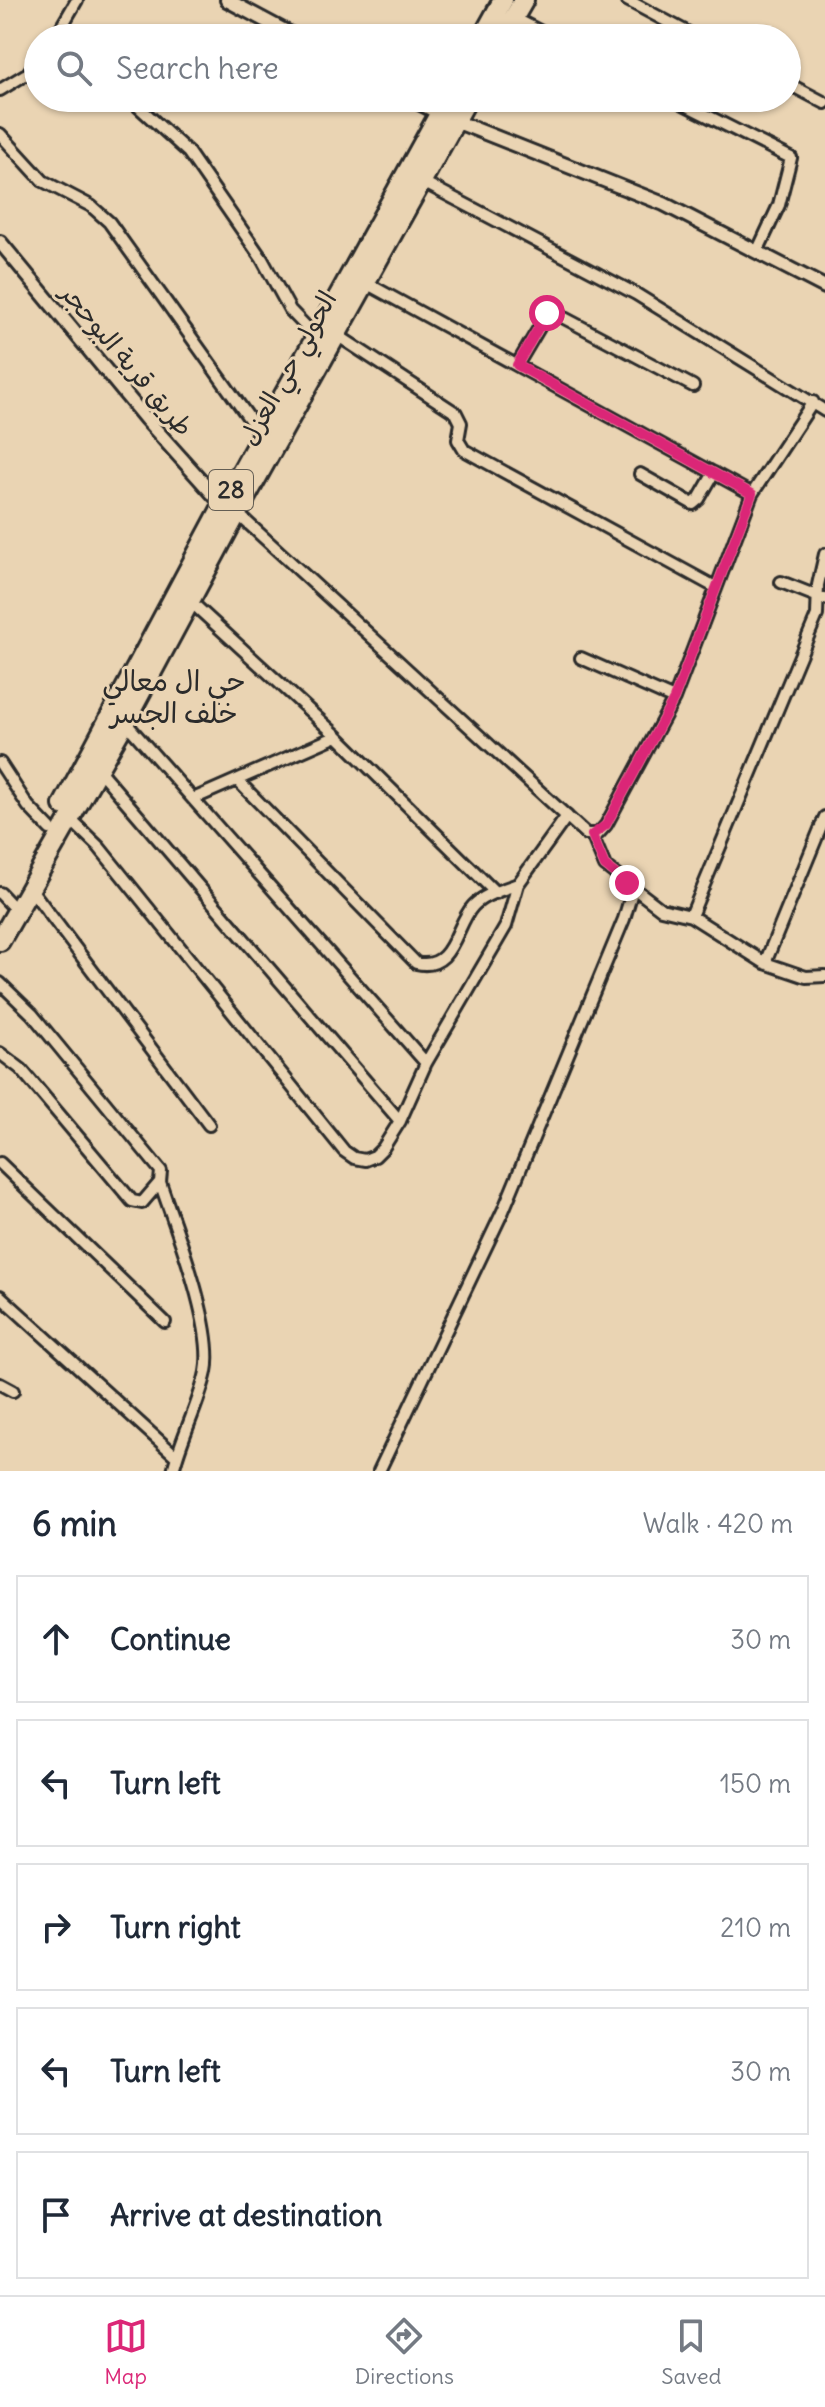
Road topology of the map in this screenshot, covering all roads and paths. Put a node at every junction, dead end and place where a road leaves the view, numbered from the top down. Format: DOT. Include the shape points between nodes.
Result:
graph roads {
  1 [pos="77,0"];
  2 [pos="227,0"];
  3 [pos="503,0"];
  4 [pos="524,0"];
  5 [pos="627,0"];
  6 [pos="514,18"];
  7 [pos="64,24"];
  8 [pos="272,24"];
  9 [pos="490,24"];
  10 [pos="510,24"];
  11 [pos="526,24"];
  12 [pos="672,24"];
  13 [pos="24,75"];
  14 [pos="0,90"];
  15 [pos="801,90"];
  16 [pos="825,103"];
  17 [pos="144,112"];
  18 [pos="447,112"];
  19 [pos="448,112"];
  20 [pos="450,112"];
  21 [pos="700,112"];
  22 [pos="0,134"];
  23 [pos="423,182"];
  24 [pos="0,242"];
  25 [pos="757,252"];
  26 [pos="366,283"];
  27 [pos="825,287"];
  28 [pos="337,335"];
  29 [pos="316,337"];
  30 [pos="517,365"];
  31 [pos="693,386"];
  32 [pos="813,402"];
  33 [pos="825,411"];
  34 [pos="261,435"];
  35 [pos="714,473"];
  36 [pos="640,474"];
  37 [pos="752,494"];
  38 [pos="230,509"];
  39 [pos="825,554"];
  40 [pos="781,582"];
  41 [pos="715,587"];
  42 [pos="822,598"];
  43 [pos="190,601"];
  44 [pos="581,658"];
  45 [pos="674,699"];
  46 [pos="125,722"];
  47 [pos="337,736"];
  48 [pos="0,763"];
  49 [pos="98,769"];
  50 [pos="237,780"];
  51 [pos="193,799"];
  52 [pos="567,816"];
  53 [pos="825,817"];
  54 [pos="69,818"];
  55 [pos="50,829"];
  56 [pos="592,835"];
  57 [pos="518,884"];
  58 [pos="634,885"];
  59 [pos="30,888"];
  60 [pos="0,893"];
  61 [pos="496,893"];
  62 [pos="691,916"];
  63 [pos="10,918"];
  64 [pos="0,941"];
  65 [pos="765,963"];
  66 [pos="825,976"];
  67 [pos="0,983"];
  68 [pos="0,1053"];
  69 [pos="426,1063"];
  70 [pos="400,1121"];
  71 [pos="209,1125"];
  72 [pos="0,1163"];
  73 [pos="160,1182"];
  74 [pos="0,1296"];
  75 [pos="165,1322"];
  76 [pos="0,1384"];
  77 [pos="13,1391"];
  78 [pos="177,1457"];
  79 [pos="173,1471"];
  80 [pos="379,1471"];
  1 -- 7 [label="street"];
  2 -- 8 [label="street"];
  3 -- 9 [label="highway"];
  4 -- 6 [label="highway"];
  5 -- 12 [label="street"];
  6 -- 10 [label="highway"];
  6 -- 11 [label="street"];
  13 -- 14 [label="street"];
  15 -- 16 [label="street"];
  17 -- 29 [label="street" via="188,152 262,259 290,310"];
  18 -- 29 [label="highway, الحولي حي العزل / 28"];
  19 -- 23 [label="highway, الحولي حي العزل / 28"];
  20 -- 25 [label="street" via="664,204"];
  21 -- 25 [label="street" via="791,158 779,205"];
  22 -- 34 [label="street" via="43,181 91,206 109,222"];
  23 -- 26 [label="highway, الحولي حي العزل / 28"];
  23 -- 32 [label="street" via="636,294"];
  24 -- 38 [label="street, طريق قرية البوحجر" via="146,419"];
  25 -- 27 [label="street"];
  26 -- 28 [label="highway, الحولي حي العزل / 28"];
  26 -- 30 [label="street"];
  28 -- 38 [label="highway, الحولي حي العزل / 28"];
  28 -- 41 [label="street" via="456,413 464,450"];
  29 -- 34 [label="highway, الحولي حي العزل / 28"];
  30 -- 31 [label="street" via="553,312"];
  30 -- 35 [label="street"];
  32 -- 33 [label="street"];
  32 -- 37 [label="street"];
  34 -- 38 [label="highway, الحولي حي العزل / 28"];
  35 -- 36 [label="street" via="693,504"];
  35 -- 37 [label="street"];
  37 -- 41 [label="street"];
  38 -- 43 [label="highway, الحولي حي العزل / 28"];
  38 -- 52 [label="street"];
  38 -- 55 [label="highway, الحولي حي العزل / 28"];
  39 -- 42 [label="street" via="818,585"];
  40 -- 42 [label="street"];
  41 -- 45 [label="street"];
  42 -- 62 [label="street"];
  43 -- 46 [label="highway, الحولي حي العزل / 28"];
  43 -- 47 [label="street"];
  44 -- 45 [label="street"];
  45 -- 56 [label="street" via="606,825"];
  46 -- 49 [label="highway, الحولي حي العزل / 28"];
  46 -- 51 [label="street"];
  47 -- 50 [label="street"];
  47 -- 61 [label="street"];
  48 -- 55 [label="street"];
  49 -- 54 [label="highway, الحولي حي العزل / 28"];
  49 -- 70 [label="street"];
  50 -- 51 [label="street"];
  50 -- 61 [label="street" via="416,963 433,963 449,951 472,908"];
  51 -- 69 [label="street"];
  52 -- 56 [label="street"];
  52 -- 57 [label="street"];
  53 -- 65 [label="street"];
  54 -- 59 [label="highway, الحولي حي العزل / 28"];
  54 -- 70 [label="street" via="99,847 344,1151 365,1160 375,1156"];
  55 -- 59 [label="highway, الحولي حي العزل / 28"];
  56 -- 58 [label="street" via="605,866"];
  57 -- 61 [label="street"];
  57 -- 69 [label="street" via="506,926"];
  58 -- 62 [label="street" via="666,912"];
  58 -- 80 [label="street" via="503,1211"];
  59 -- 63 [label="highway, 28"];
  59 -- 71 [label="street"];
  60 -- 63 [label="street"];
  62 -- 65 [label="street"];
  63 -- 64 [label="highway, 28"];
  65 -- 66 [label="street" via="806,977"];
  67 -- 73 [label="street" via="32,1014 159,1168"];
  68 -- 73 [label="street" via="21,1069 135,1203 142,1203"];
  69 -- 70 [label="street"];
  72 -- 75 [label="street"];
  73 -- 78 [label="street" via="207,1354 206,1373"];
  74 -- 78 [label="street"];
  76 -- 77 [label="street"];
  78 -- 79 [label="street"];
}
